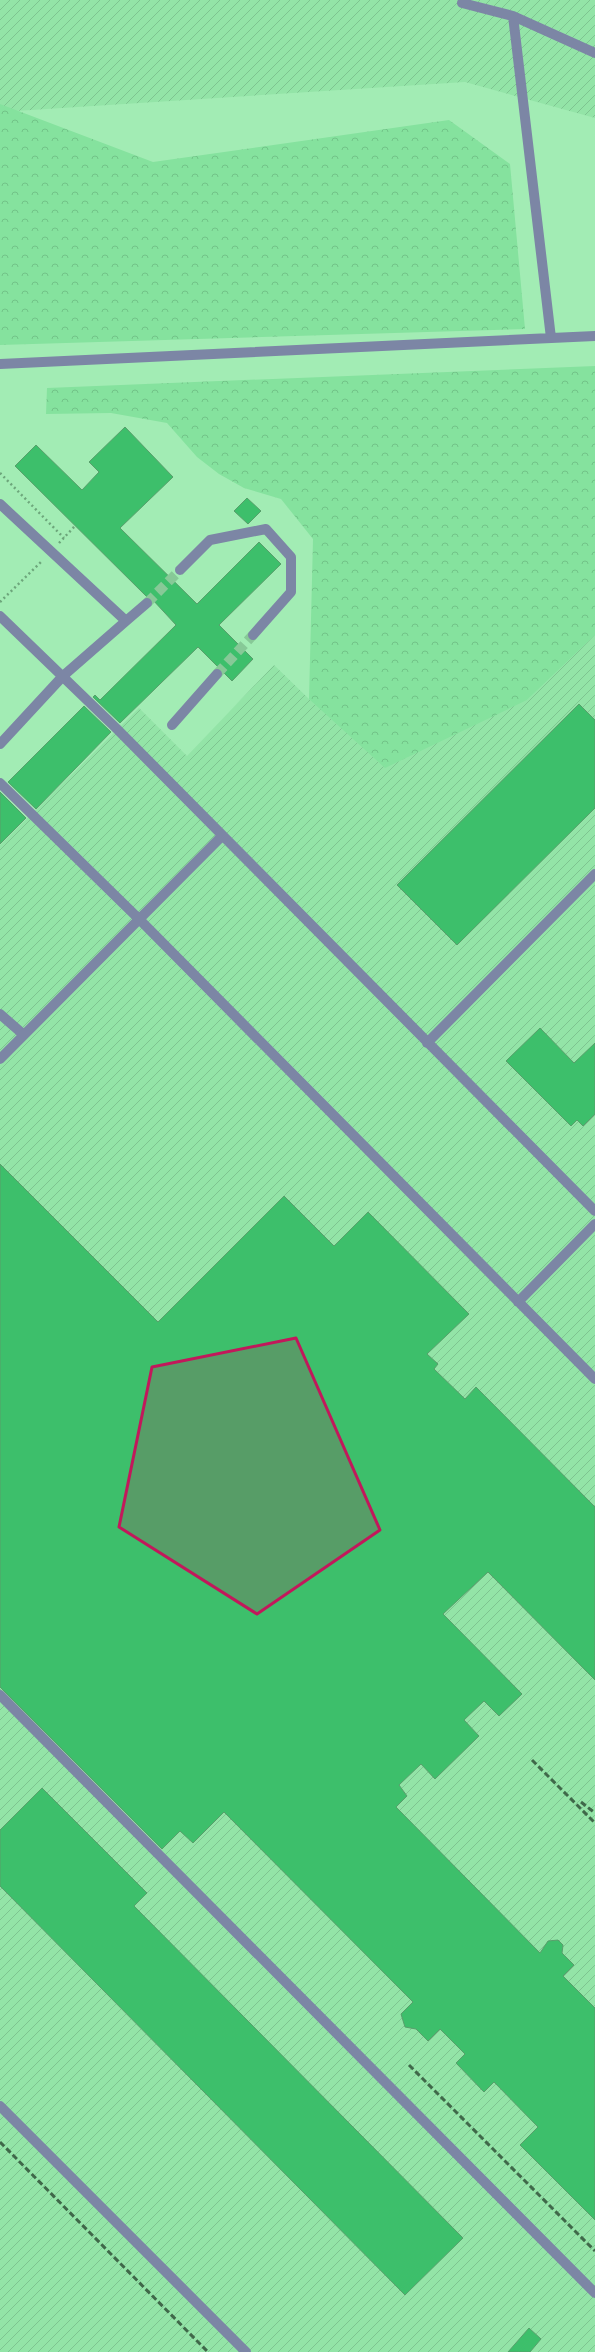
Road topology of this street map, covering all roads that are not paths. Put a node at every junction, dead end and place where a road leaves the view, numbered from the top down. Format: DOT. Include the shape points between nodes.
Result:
graph roads {
  1 [pos="462,3"];
  2 [pos="513,16"];
  3 [pos="595,53"];
  4 [pos="595,336"];
  5 [pos="551,338"];
  6 [pos="0,364"];
  7 [pos="0,504"];
  8 [pos="180,570"];
  9 [pos="147,603"];
  10 [pos="0,616"];
  11 [pos="126,621"];
  12 [pos="253,635"];
  13 [pos="217,674"];
  14 [pos="62,676"];
  15 [pos="172,725"];
  16 [pos="0,744"];
  17 [pos="0,783"];
  18 [pos="222,836"];
  19 [pos="595,874"];
  20 [pos="139,918"];
  21 [pos="0,1014"];
  22 [pos="24,1036"];
  23 [pos="427,1043"];
  24 [pos="0,1059"];
  25 [pos="595,1211"];
  26 [pos="595,1224"];
  27 [pos="518,1302"];
  28 [pos="595,1379"];
  29 [pos="0,1695"];
  30 [pos="0,2106"];
  31 [pos="595,2293"];
  32 [pos="246,2352"];
  1 -- 2 [label="lane"];
  2 -- 3 [label="lane"];
  2 -- 5 [label="lane"];
  4 -- 5 [label="lane"];
  5 -- 6 [label="lane"];
  7 -- 11 [label="lane"];
  8 -- 12 [label="lane" via="210,540 266,529 291,557 291,592"];
  9 -- 11 [label="lane"];
  10 -- 14 [label="lane"];
  11 -- 14 [label="lane"];
  13 -- 15 [label="lane"];
  14 -- 16 [label="lane"];
  14 -- 18 [label="lane"];
  17 -- 20 [label="lane"];
  18 -- 20 [label="lane"];
  18 -- 23 [label="lane"];
  19 -- 23 [label="lane"];
  20 -- 22 [label="lane"];
  20 -- 27 [label="lane"];
  21 -- 22 [label="lane"];
  22 -- 24 [label="lane"];
  23 -- 25 [label="lane"];
  26 -- 27 [label="lane"];
  27 -- 28 [label="lane"];
  29 -- 31 [label="lane"];
  30 -- 32 [label="lane"];
}
